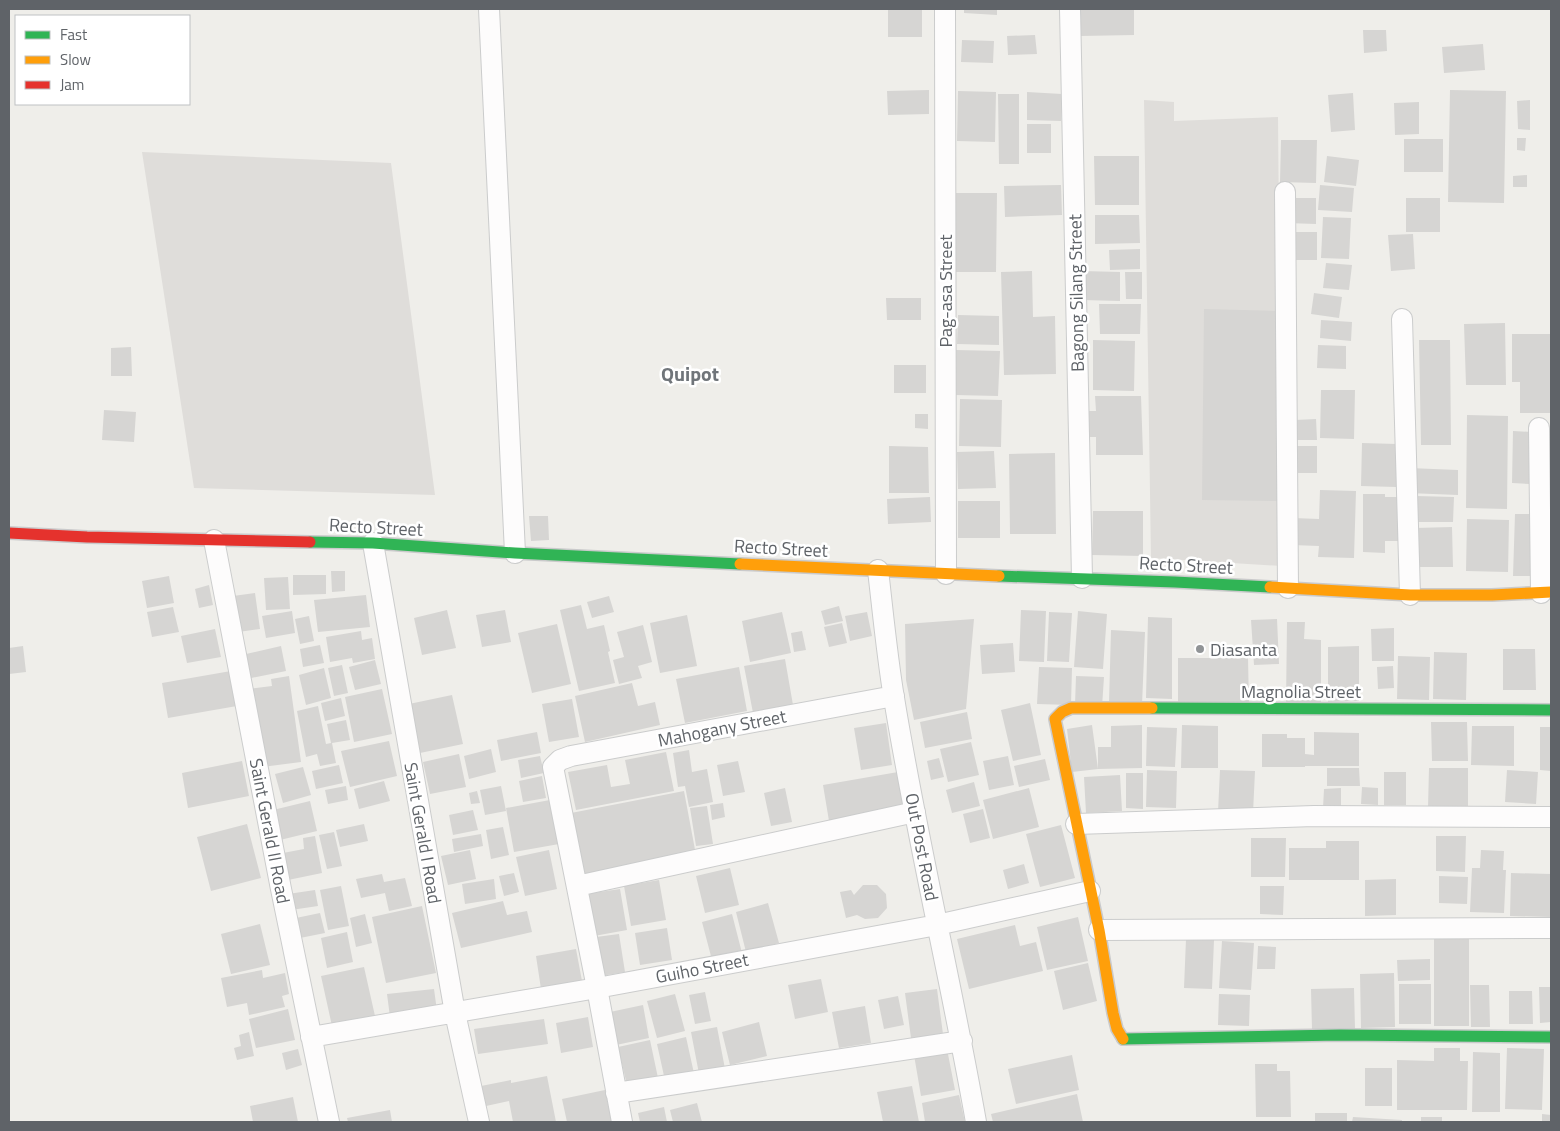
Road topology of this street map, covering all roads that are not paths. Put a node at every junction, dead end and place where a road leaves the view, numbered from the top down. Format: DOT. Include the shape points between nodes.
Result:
graph roads {
  1 [pos="489,9"];
  2 [pos="945,9"];
  3 [pos="1070,9"];
  4 [pos="1285,192"];
  5 [pos="1402,319"];
  6 [pos="1539,428"];
  7 [pos="9,533"];
  8 [pos="214,540"];
  9 [pos="373,543"];
  10 [pos="515,553"];
  11 [pos="878,570"];
  12 [pos="946,574"];
  13 [pos="1082,578"];
  14 [pos="1288,588"];
  15 [pos="1546,592"];
  16 [pos="1410,594"];
  17 [pos="894,696"];
  18 [pos="1551,710"];
  19 [pos="914,812"];
  20 [pos="1551,817"];
  21 [pos="1076,824"];
  22 [pos="577,886"];
  23 [pos="1090,891"];
  24 [pos="937,924"];
  25 [pos="1551,928"];
  26 [pos="1098,930"];
  27 [pos="597,988"];
  28 [pos="455,1012"];
  29 [pos="312,1037"];
  30 [pos="1551,1037"];
  31 [pos="962,1041"];
  32 [pos="616,1093"];
  33 [pos="329,1122"];
  34 [pos="479,1122"];
  35 [pos="622,1122"];
  36 [pos="976,1122"];
  1 -- 10 [label="street"];
  2 -- 12 [label="street, Pag-asa Street"];
  3 -- 13 [label="street, Bagong Silang Street"];
  4 -- 14 [label="street"];
  5 -- 16 [label="street"];
  6 -- 15 [label="street"];
  7 -- 8 [label="main road, Recto Street"];
  8 -- 9 [label="main road, Recto Street"];
  8 -- 29 [label="street, Saint Gerald II Road"];
  9 -- 10 [label="main road, Recto Street"];
  9 -- 28 [label="street, Saint Gerald I Road"];
  10 -- 11 [label="main road, Recto Street"];
  11 -- 12 [label="main road, Recto Street"];
  11 -- 17 [label="street, Out Post Road"];
  12 -- 13 [label="main road, Recto Street"];
  13 -- 14 [label="main road, Recto Street"];
  14 -- 16 [label="main road, Recto Street"];
  15 -- 16 [label="main road, Recto Street"];
  17 -- 19 [label="street, Out Post Road"];
  17 -- 22 [label="street, Mahogany Street" via="560,760 553,767"];
  18 -- 21 [label="main road, Magnolia Street" via="1071,708 1055,720"];
  19 -- 22 [label="street"];
  19 -- 24 [label="street, Out Post Road"];
  20 -- 21 [label="street" via="1314,816"];
  21 -- 23 [label="main road"];
  22 -- 27 [label="street"];
  23 -- 24 [label="street, Guiho Street"];
  23 -- 26 [label="main road"];
  24 -- 27 [label="street, Guiho Street"];
  24 -- 31 [label="street, Out Post Road"];
  25 -- 26 [label="street"];
  26 -- 30 [label="main road" via="1117,1030 1124,1040 1340,1034"];
  27 -- 28 [label="street, Guiho Street"];
  27 -- 32 [label="street"];
  28 -- 29 [label="street, Guiho Street"];
  28 -- 34 [label="street, Saint Gerald I Road"];
  29 -- 33 [label="street, Saint Gerald II Road"];
  31 -- 32 [label="street"];
  31 -- 36 [label="street, Out Post Road"];
  32 -- 35 [label="street"];
}
